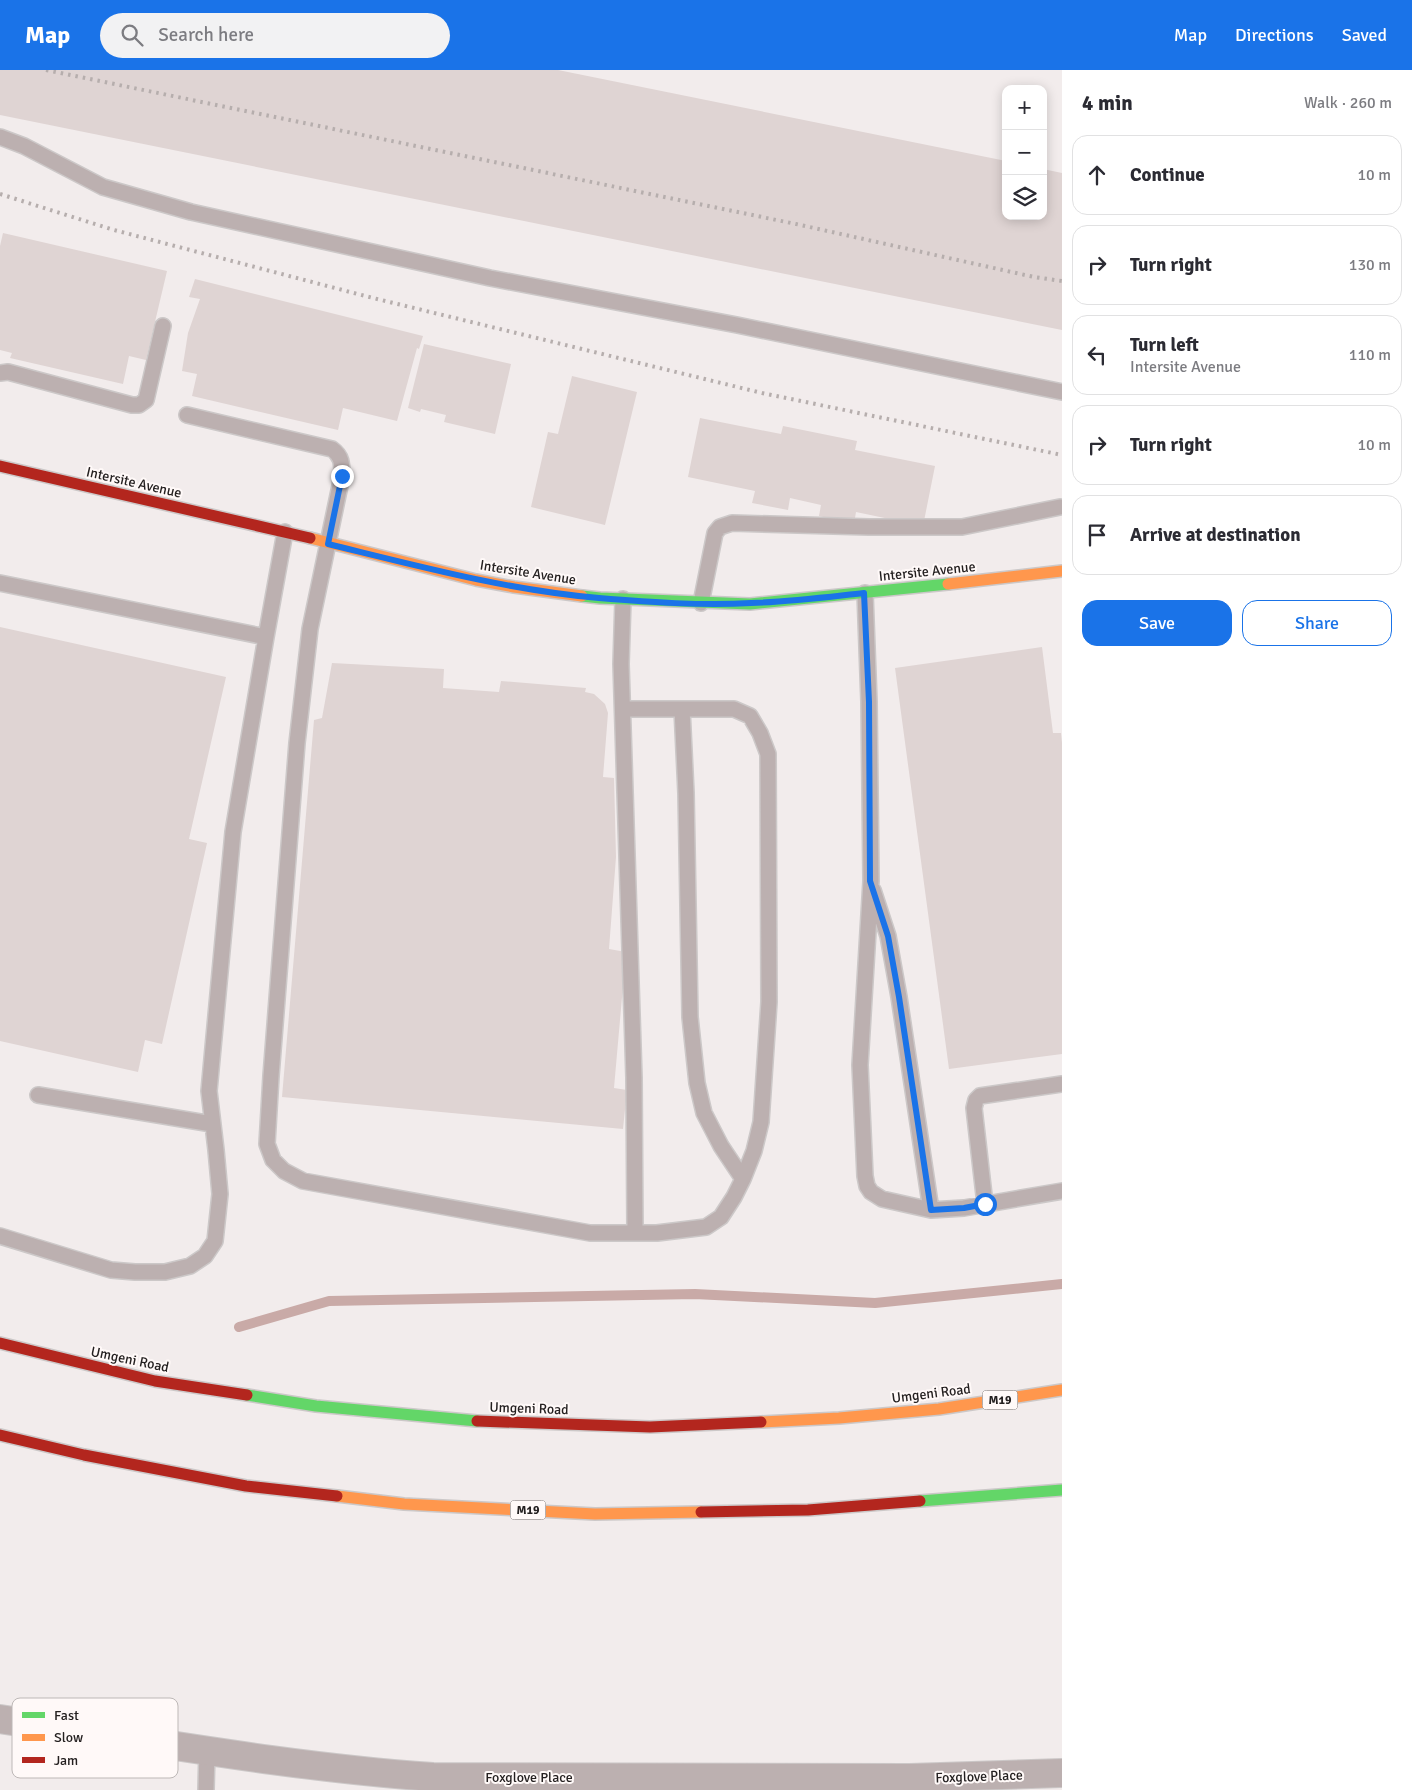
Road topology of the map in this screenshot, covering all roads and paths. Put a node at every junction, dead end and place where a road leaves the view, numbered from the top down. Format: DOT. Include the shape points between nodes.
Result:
graph roads {
  1 [pos="0,137"];
  2 [pos="162,326"];
  3 [pos="0,373"];
  4 [pos="1062,392"];
  5 [pos="187,415"];
  6 [pos="0,466"];
  7 [pos="1060,507"];
  8 [pos="285,532"];
  9 [pos="328,544"];
  10 [pos="1062,571"];
  11 [pos="0,583"];
  12 [pos="864,593"];
  13 [pos="623,599"];
  14 [pos="701,603"];
  15 [pos="266,637"];
  16 [pos="623,709"];
  17 [pos="682,709"];
  18 [pos="870,881"];
  19 [pos="1062,1084"];
  20 [pos="38,1095"];
  21 [pos="212,1124"];
  22 [pos="743,1179"];
  23 [pos="1062,1191"];
  24 [pos="985,1204"];
  25 [pos="931,1210"];
  26 [pos="635,1233"];
  27 [pos="0,1236"];
  28 [pos="0,1343"];
  29 [pos="1062,1382"];
  30 [pos="1062,1390"];
  31 [pos="939,1409"];
  32 [pos="0,1435"];
  33 [pos="1062,1490"];
  34 [pos="178,1746"];
  35 [pos="208,1750"];
  36 [pos="1062,1773"];
  37 [pos="910,1784"];
  38 [pos="206,1790"];
  1 -- 4 [label="lane" via="103,187 191,212 490,278"];
  2 -- 3 [label="lane" via="146,400 139,405 8,372"];
  5 -- 9 [label="lane" via="338,453 342,461 342,476"];
  6 -- 8 [label="main road, Intersite Avenue"];
  7 -- 14 [label="lane" via="962,527 869,528 732,523 715,533"];
  8 -- 9 [label="main road, Intersite Avenue"];
  8 -- 15 [label="lane"];
  9 -- 13 [label="main road, Intersite Avenue" via="514,587"];
  9 -- 26 [label="lane" via="310,629 297,753 270,1076 267,1144 273,1160 284,1171 303,1181 590,1233"];
  10 -- 12 [label="main road, Intersite Avenue"];
  11 -- 15 [label="lane"];
  12 -- 14 [label="main road, Intersite Avenue" via="750,604"];
  12 -- 18 [label="lane" via="869,702"];
  13 -- 14 [label="main road, Intersite Avenue"];
  13 -- 16 [label="lane"];
  15 -- 21 [label="lane" via="234,832 209,1090"];
  16 -- 17 [label="lane"];
  16 -- 26 [label="lane" via="634,1078"];
  17 -- 22 [label="lane" via="690,1017 697,1083 704,1113"];
  17 -- 22 [label="lane" via="734,709 750,716 768,754 770,1002 761,1122"];
  18 -- 25 [label="lane" via="893,962"];
  18 -- 25 [label="lane" via="860,1065 864,1176 867,1186 882,1199"];
  19 -- 24 [label="lane" via="980,1096 976,1100 974,1108"];
  20 -- 21 [label="lane"];
  21 -- 27 [label="lane" via="220,1194 215,1241 205,1256 190,1266 165,1272 111,1270"];
  22 -- 26 [label="lane" via="721,1217 706,1227"];
  23 -- 24 [label="lane"];
  24 -- 25 [label="lane"];
  28 -- 31 [label="main road, Umgeni Road / M19" via="155,1381 316,1406 480,1421 650,1427 838,1418"];
  29 -- 31 [label="main road"];
  30 -- 31 [label="main road, Umgeni Road / M19"];
  32 -- 33 [label="main road, M19" via="84,1455 246,1486 413,1505 595,1514 799,1510"];
  34 -- 35 [label="street, Foxglove Place"];
  35 -- 37 [label="street, Foxglove Place" via="378,1773 433,1777"];
  35 -- 38 [label="lane"];
  36 -- 37 [label="street, Foxglove Place"];
}
